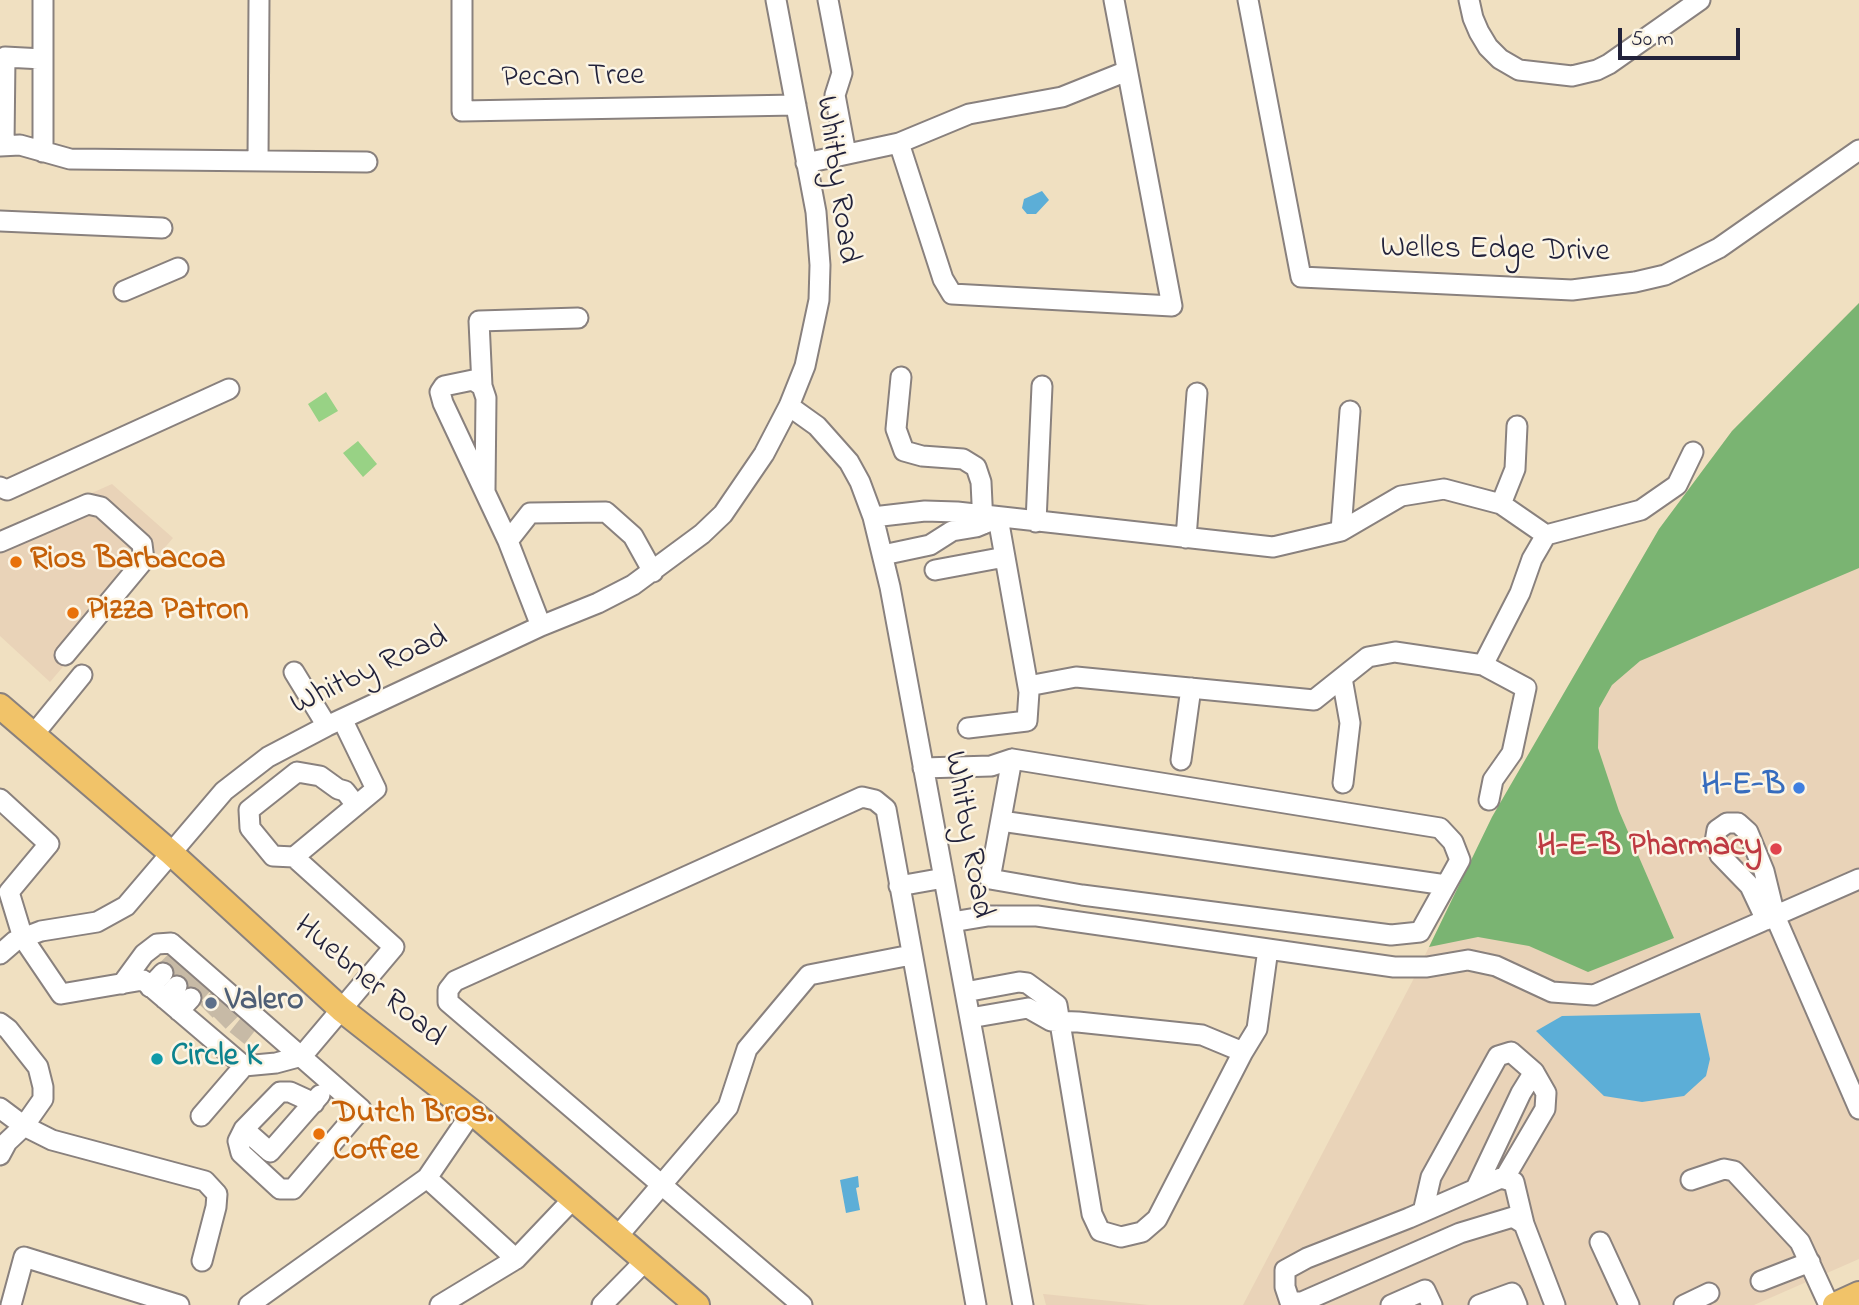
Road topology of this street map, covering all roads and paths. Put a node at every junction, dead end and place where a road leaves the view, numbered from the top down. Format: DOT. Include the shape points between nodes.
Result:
graph roads {
  1 [pos="43,0"];
  2 [pos="259,0"];
  3 [pos="462,0"];
  4 [pos="776,0"];
  5 [pos="828,0"];
  6 [pos="1114,0"];
  7 [pos="1248,0"];
  8 [pos="1469,0"];
  9 [pos="1700,0"];
  10 [pos="43,59"];
  11 [pos="1127,71"];
  12 [pos="796,106"];
  13 [pos="899,143"];
  14 [pos="2,146"];
  15 [pos="1859,150"];
  16 [pos="43,152"];
  17 [pos="846,154"];
  18 [pos="258,161"];
  19 [pos="368,162"];
  20 [pos="806,163"];
  21 [pos="0,221"];
  22 [pos="162,228"];
  23 [pos="178,268"];
  24 [pos="124,291"];
  25 [pos="578,318"];
  26 [pos="901,377"];
  27 [pos="482,386"];
  28 [pos="1042,386"];
  29 [pos="229,389"];
  30 [pos="1198,393"];
  31 [pos="789,406"];
  32 [pos="1350,411"];
  33 [pos="1517,426"];
  34 [pos="1693,452"];
  35 [pos="0,487"];
  36 [pos="485,490"];
  37 [pos="1501,504"];
  38 [pos="936,511"];
  39 [pos="873,517"];
  40 [pos="988,519"];
  41 [pos="1036,522"];
  42 [pos="1342,531"];
  43 [pos="1546,536"];
  44 [pos="1186,538"];
  45 [pos="941,539"];
  46 [pos="508,541"];
  47 [pos="0,542"];
  48 [pos="883,555"];
  49 [pos="1005,557"];
  50 [pos="935,570"];
  51 [pos="653,572"];
  52 [pos="541,626"];
  53 [pos="65,655"];
  54 [pos="1483,665"];
  55 [pos="294,672"];
  56 [pos="82,675"];
  57 [pos="1342,678"];
  58 [pos="1028,686"];
  59 [pos="1191,688"];
  60 [pos="0,706"];
  61 [pos="334,722"];
  62 [pos="968,728"];
  63 [pos="34,734"];
  64 [pos="1013,759"];
  65 [pos="1181,760"];
  66 [pos="923,768"];
  67 [pos="1343,783"];
  68 [pos="351,798"];
  69 [pos="0,799"];
  70 [pos="1489,800"];
  71 [pos="1001,821"];
  72 [pos="171,853"];
  73 [pos="294,857"];
  74 [pos="944,878"];
  75 [pos="1859,879"];
  76 [pos="1446,885"];
  77 [pos="899,886"];
  78 [pos="5,889"];
  79 [pos="1770,918"];
  80 [pos="952,922"];
  81 [pos="23,938"];
  82 [pos="1268,949"];
  83 [pos="0,954"];
  84 [pos="911,955"];
  85 [pos="182,980"];
  86 [pos="122,984"];
  87 [pos="1035,989"];
  88 [pos="965,992"];
  89 [pos="1028,1008"];
  90 [pos="341,1009"];
  91 [pos="218,1011"];
  92 [pos="970,1018"];
  93 [pos="1062,1022"];
  94 [pos="0,1024"];
  95 [pos="242,1032"];
  96 [pos="1242,1052"];
  97 [pos="302,1056"];
  98 [pos="244,1066"];
  99 [pos="1534,1072"];
  100 [pos="331,1082"];
  101 [pos="314,1103"];
  102 [pos="0,1108"];
  103 [pos="1859,1109"];
  104 [pos="472,1112"];
  105 [pos="201,1116"];
  106 [pos="24,1126"];
  107 [pos="244,1129"];
  108 [pos="0,1155"];
  109 [pos="427,1178"];
  110 [pos="1504,1179"];
  111 [pos="1692,1180"];
  112 [pos="662,1184"];
  113 [pos="1476,1188"];
  114 [pos="573,1199"];
  115 [pos="1423,1212"];
  116 [pos="1524,1224"];
  117 [pos="617,1237"];
  118 [pos="1600,1242"];
  119 [pos="516,1259"];
  120 [pos="202,1261"];
  121 [pos="645,1261"];
  122 [pos="1810,1262"];
  123 [pos="1760,1281"];
  124 [pos="1709,1293"];
  125 [pos="1859,1294"];
  126 [pos="1396,1304"];
  127 [pos="11,1305"];
  128 [pos="179,1305"];
  129 [pos="249,1305"];
  130 [pos="440,1305"];
  131 [pos="602,1305"];
  132 [pos="696,1305"];
  133 [pos="802,1305"];
  134 [pos="976,1305"];
  135 [pos="1023,1305"];
  136 [pos="1432,1305"];
  137 [pos="1479,1305"];
  138 [pos="1517,1305"];
  139 [pos="1555,1305"];
  140 [pos="1629,1305"];
  141 [pos="1684,1305"];
  142 [pos="1829,1305"];
  143 [pos="1835,1305"];
  1 -- 10 [label="street"];
  2 -- 18 [label="street"];
  3 -- 12 [label="street, Pecan Tree" via="462,111"];
  4 -- 12 [label="street, Whitby Road"];
  5 -- 17 [label="street" via="842,73 835,95"];
  6 -- 11 [label="street"];
  7 -- 15 [label="street, Welles Edge Drive" via="1301,277 1572,290 1635,282 1665,275 1719,248"];
  8 -- 9 [label="street" via="1479,32 1500,59 1520,70 1572,76 1597,70"];
  10 -- 14 [label="street" via="5,57"];
  10 -- 16 [label="street"];
  11 -- 13 [label="street" via="1062,97 969,114"];
  11 -- 13 [label="street" via="1172,306 952,294 943,279"];
  12 -- 20 [label="street, Whitby Road"];
  13 -- 17 [label="street"];
  14 -- 16 [label="street" via="20,145"];
  16 -- 18 [label="street" via="70,159"];
  17 -- 20 [label="street"];
  18 -- 19 [label="street"];
  20 -- 31 [label="street, Whitby Road" via="816,212 819,300 805,366"];
  21 -- 22 [label="street"];
  23 -- 24 [label="street"];
  25 -- 27 [label="street" via="479,321"];
  26 -- 40 [label="street" via="896,429 904,450 963,459 976,467"];
  27 -- 36 [label="street" via="486,398"];
  27 -- 36 [label="street" via="473,380 443,386 440,392"];
  28 -- 41 [label="street"];
  29 -- 35 [label="street" via="7,490"];
  30 -- 44 [label="street"];
  31 -- 39 [label="street, Whitby Road" via="836,446 860,482"];
  31 -- 51 [label="street, Whitby Road" via="764,454 723,514"];
  32 -- 42 [label="street"];
  33 -- 37 [label="street" via="1515,469"];
  34 -- 43 [label="street" via="1677,485 1641,510"];
  36 -- 46 [label="street"];
  37 -- 42 [label="street" via="1444,489 1401,496"];
  37 -- 43 [label="street"];
  38 -- 39 [label="street"];
  38 -- 40 [label="street"];
  38 -- 45 [label="street"];
  39 -- 48 [label="street, Whitby Road"];
  40 -- 41 [label="street"];
  40 -- 45 [label="street"];
  40 -- 49 [label="street"];
  41 -- 44 [label="street"];
  42 -- 44 [label="street" via="1273,547"];
  43 -- 54 [label="street"];
  45 -- 48 [label="street"];
  46 -- 51 [label="street" via="530,513 606,512 633,536"];
  46 -- 52 [label="street"];
  47 -- 53 [label="street" via="88,504 100,507 142,544 144,560"];
  48 -- 66 [label="street, Whitby Road"];
  49 -- 50 [label="street"];
  49 -- 58 [label="street"];
  51 -- 52 [label="street, Whitby Road" via="598,603"];
  52 -- 61 [label="street, Whitby Road"];
  54 -- 57 [label="street" via="1395,652 1368,657"];
  54 -- 70 [label="street" via="1527,688 1512,753 1493,780"];
  55 -- 61 [label="street"];
  56 -- 63 [label="street"];
  57 -- 59 [label="street" via="1314,700"];
  57 -- 67 [label="street" via="1350,723"];
  58 -- 59 [label="street" via="1076,677"];
  58 -- 62 [label="street" via="1027,721"];
  59 -- 65 [label="street"];
  60 -- 63 [label="main road, Huebner Road"];
  61 -- 68 [label="street" via="376,789"];
  61 -- 72 [label="street, Whitby Road" via="268,757 224,791"];
  63 -- 72 [label="main road, Huebner Road"];
  64 -- 66 [label="street" via="991,766"];
  64 -- 71 [label="street"];
  64 -- 76 [label="street" via="1440,828 1453,842 1460,860"];
  66 -- 74 [label="street, Whitby Road"];
  68 -- 73 [label="street"];
  68 -- 73 [label="street" via="320,776 297,772 249,810 250,828 273,856"];
  69 -- 78 [label="street" via="49,844"];
  71 -- 76 [label="street"];
  71 -- 76 [label="street" via="990,879 1082,895 1391,935 1420,932"];
  72 -- 81 [label="street, Whitby Road" via="126,906 97,922"];
  72 -- 90 [label="main road, Huebner Road"];
  73 -- 90 [label="street" via="394,947"];
  74 -- 77 [label="street"];
  74 -- 80 [label="street, Whitby Road"];
  75 -- 79 [label="street"];
  77 -- 84 [label="street"];
  77 -- 112 [label="street" via="886,809 862,797 455,981 447,990 448,1002"];
  78 -- 81 [label="street"];
  79 -- 82 [label="street" via="1594,995 1552,992 1496,966 1468,960 1394,967"];
  79 -- 103 [label="street"];
  80 -- 82 [label="street" via="1037,916"];
  80 -- 88 [label="street, Whitby Road"];
  81 -- 83 [label="street, Whitby Road"];
  81 -- 86 [label="street" via="61,994"];
  82 -- 96 [label="street" via="1261,1015"];
  84 -- 112 [label="street" via="809,975 747,1049 728,1107"];
  84 -- 134 [label="street"];
  85 -- 86 [label="street"];
  85 -- 86 [label="street" via="171,943 157,944 144,954"];
  85 -- 91 [label="street"];
  85 -- 91 [label="street"];
  87 -- 88 [label="street" via="1020,982"];
  87 -- 89 [label="street"];
  87 -- 93 [label="street" via="1057,1005"];
  88 -- 92 [label="street, Whitby Road"];
  89 -- 92 [label="street"];
  89 -- 93 [label="street"];
  90 -- 97 [label="street"];
  90 -- 104 [label="main road, Huebner Road"];
  91 -- 95 [label="street"];
  91 -- 95 [label="street"];
  92 -- 135 [label="street, Whitby Road"];
  93 -- 96 [label="street" via="1202,1035"];
  93 -- 96 [label="street" via="1092,1214 1100,1231 1121,1237 1142,1232 1157,1219"];
  94 -- 106 [label="street" via="38,1068 43,1087 43,1099"];
  95 -- 97 [label="street"];
  95 -- 98 [label="street"];
  97 -- 98 [label="street"];
  97 -- 100 [label="street"];
  98 -- 105 [label="street"];
  99 -- 110 [label="street" via="1546,1093 1545,1108"];
  99 -- 113 [label="street"];
  99 -- 115 [label="street" via="1511,1052 1498,1056 1431,1177"];
  100 -- 101 [label="street"];
  100 -- 107 [label="street" via="361,1110 293,1189 280,1189 241,1153 238,1141"];
  101 -- 107 [label="street" via="280,1092"];
  101 -- 107 [label="street" via="270,1152"];
  102 -- 106 [label="street"];
  104 -- 109 [label="street"];
  104 -- 114 [label="main road, Huebner Road"];
  106 -- 108 [label="street"];
  106 -- 120 [label="street" via="52,1140 205,1181 217,1194"];
  109 -- 119 [label="street"];
  109 -- 129 [label="street"];
  110 -- 113 [label="street"];
  110 -- 116 [label="street" via="1514,1182"];
  111 -- 122 [label="street" via="1724,1169 1734,1171 1800,1242"];
  112 -- 117 [label="street"];
  112 -- 133 [label="street"];
  113 -- 115 [label="street"];
  114 -- 117 [label="main road, Huebner Road"];
  114 -- 119 [label="street"];
  115 -- 116 [label="street" via="1285,1270 1290,1302 1301,1302 1460,1233 1513,1217"];
  116 -- 139 [label="street"];
  117 -- 121 [label="main road, Huebner Road"];
  118 -- 140 [label="street"];
  119 -- 130 [label="street"];
  121 -- 131 [label="street"];
  121 -- 132 [label="main road, Huebner Road"];
  122 -- 123 [label="street"];
  122 -- 142 [label="street"];
  124 -- 141 [label="street"];
  125 -- 143 [label="main road"];
  126 -- 136 [label="street" via="1425,1290"];
  127 -- 128 [label="street" via="24,1257"];
  137 -- 138 [label="street" via="1512,1293"];
}
